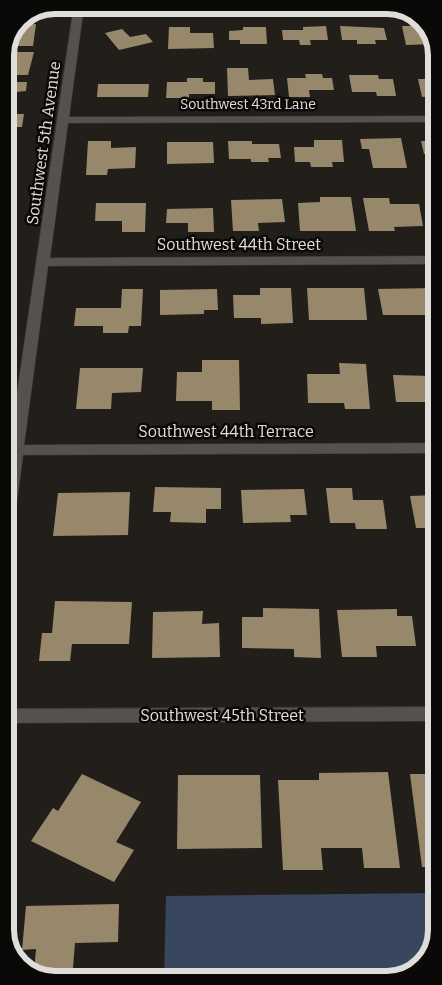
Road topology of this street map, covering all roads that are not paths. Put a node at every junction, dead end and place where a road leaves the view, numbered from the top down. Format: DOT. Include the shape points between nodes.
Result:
graph roads {
  1 [pos="77,14"];
  2 [pos="428,119"];
  3 [pos="62,120"];
  4 [pos="428,260"];
  5 [pos="42,262"];
  6 [pos="428,448"];
  7 [pos="16,450"];
  8 [pos="14,465"];
  9 [pos="428,714"];
  10 [pos="14,716"];
  1 -- 3 [label="street, Southwest 5th Avenue"];
  2 -- 3 [label="street, Southwest 43rd Lane"];
  3 -- 5 [label="street, Southwest 5th Avenue"];
  4 -- 5 [label="street, Southwest 44th Street"];
  5 -- 7 [label="street, Southwest 5th Avenue"];
  6 -- 7 [label="street, Southwest 44th Terrace"];
  7 -- 8 [label="street, Southwest 5th Avenue"];
  9 -- 10 [label="street, Southwest 45th Street"];
}
